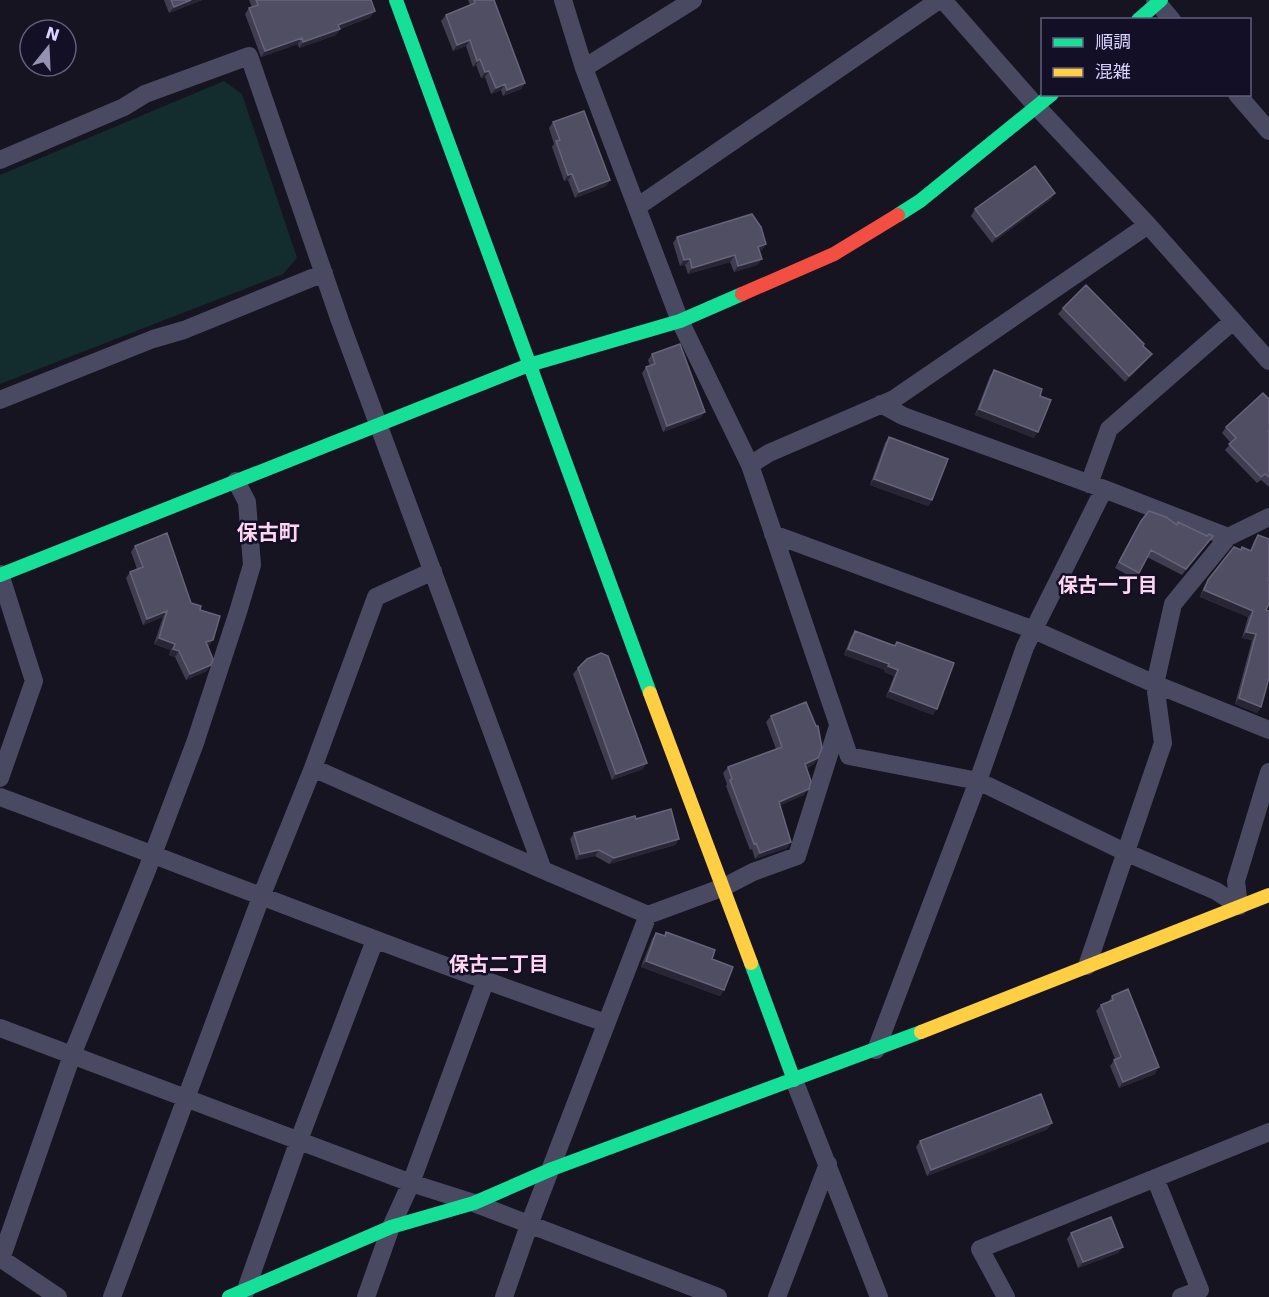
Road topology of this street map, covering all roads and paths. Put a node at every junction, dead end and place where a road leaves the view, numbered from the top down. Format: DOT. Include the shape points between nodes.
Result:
graph roads {
  1 [pos="396,0"];
  2 [pos="563,0"];
  3 [pos="693,0"];
  4 [pos="941,0"];
  5 [pos="1158,1"];
  6 [pos="1140,18"];
  7 [pos="1171,18"];
  8 [pos="584,68"];
  9 [pos="1050,96"];
  10 [pos="1239,96"];
  11 [pos="1038,107"];
  12 [pos="1269,131"];
  13 [pos="0,160"];
  14 [pos="637,207"];
  15 [pos="1148,225"];
  16 [pos="324,273"];
  17 [pos="680,321"];
  18 [pos="1233,321"];
  19 [pos="1269,361"];
  20 [pos="529,365"];
  21 [pos="0,400"];
  22 [pos="881,405"];
  23 [pos="378,425"];
  24 [pos="750,465"];
  25 [pos="236,481"];
  26 [pos="1096,487"];
  27 [pos="1269,517"];
  28 [pos="773,534"];
  29 [pos="1228,537"];
  30 [pos="433,570"];
  31 [pos="0,574"];
  32 [pos="1034,630"];
  33 [pos="1155,684"];
  34 [pos="838,726"];
  35 [pos="1269,730"];
  36 [pos="313,768"];
  37 [pos="1269,772"];
  38 [pos="0,778"];
  39 [pos="978,781"];
  40 [pos="0,797"];
  41 [pos="1125,852"];
  42 [pos="153,853"];
  43 [pos="543,870"];
  44 [pos="724,887"];
  45 [pos="1269,896"];
  46 [pos="261,897"];
  47 [pos="1239,906"];
  48 [pos="648,915"];
  49 [pos="375,940"];
  50 [pos="1087,966"];
  51 [pos="485,982"];
  52 [pos="606,1023"];
  53 [pos="0,1028"];
  54 [pos="876,1050"];
  55 [pos="72,1055"];
  56 [pos="794,1080"];
  57 [pos="186,1098"];
  58 [pos="1269,1132"];
  59 [pos="299,1140"];
  60 [pos="828,1164"];
  61 [pos="552,1169"];
  62 [pos="1155,1178"];
  63 [pos="411,1183"];
  64 [pos="474,1203"];
  65 [pos="529,1225"];
  66 [pos="391,1227"];
  67 [pos="0,1258"];
  68 [pos="1201,1291"];
  69 [pos="239,1295"];
  70 [pos="58,1297"];
  71 [pos="112,1297"];
  72 [pos="366,1297"];
  73 [pos="504,1297"];
  74 [pos="718,1297"];
  75 [pos="777,1297"];
  76 [pos="879,1297"];
  77 [pos="1005,1297"];
  78 [pos="1181,1297"];
  1 -- 20 [label="street"];
  2 -- 8 [label="street"];
  3 -- 8 [label="street"];
  4 -- 11 [label="street"];
  4 -- 14 [label="street"];
  5 -- 6 [label="street"];
  5 -- 7 [label="street"];
  8 -- 14 [label="street"];
  9 -- 11 [label="street"];
  10 -- 12 [label="street"];
  11 -- 15 [label="street"];
  11 -- 17 [label="street" via="920,201 834,254"];
  13 -- 16 [label="street" via="145,94 249,56"];
  14 -- 17 [label="street"];
  15 -- 18 [label="street"];
  15 -- 22 [label="street"];
  16 -- 21 [label="street"];
  16 -- 23 [label="street"];
  17 -- 20 [label="street"];
  17 -- 24 [label="street"];
  18 -- 19 [label="street"];
  18 -- 26 [label="street" via="1109,429"];
  20 -- 23 [label="street"];
  20 -- 44 [label="street"];
  22 -- 24 [label="street"];
  22 -- 26 [label="street"];
  23 -- 25 [label="street"];
  23 -- 30 [label="street"];
  24 -- 28 [label="street"];
  25 -- 31 [label="street"];
  25 -- 42 [label="street" via="247,502 252,565 195,743"];
  26 -- 29 [label="street"];
  26 -- 32 [label="street"];
  27 -- 29 [label="street"];
  28 -- 32 [label="street"];
  28 -- 34 [label="street"];
  29 -- 33 [label="street" via="1173,604"];
  30 -- 36 [label="street" via="376,597"];
  30 -- 43 [label="street"];
  31 -- 38 [label="street" via="34,681"];
  32 -- 33 [label="street"];
  32 -- 39 [label="street"];
  33 -- 35 [label="street"];
  33 -- 41 [label="street" via="1163,743"];
  34 -- 39 [label="street" via="849,756"];
  34 -- 44 [label="street" via="797,855"];
  36 -- 43 [label="street"];
  36 -- 46 [label="street"];
  37 -- 47 [label="street" via="1236,881"];
  39 -- 41 [label="street"];
  39 -- 54 [label="street"];
  40 -- 42 [label="street"];
  41 -- 47 [label="street" via="1216,891"];
  41 -- 50 [label="street"];
  42 -- 46 [label="street"];
  42 -- 55 [label="street"];
  43 -- 48 [label="street"];
  44 -- 48 [label="street"];
  44 -- 56 [label="street"];
  45 -- 47 [label="street"];
  46 -- 49 [label="street"];
  46 -- 57 [label="street"];
  47 -- 50 [label="street"];
  48 -- 52 [label="street"];
  49 -- 51 [label="street"];
  49 -- 59 [label="street"];
  50 -- 54 [label="street"];
  51 -- 52 [label="street"];
  51 -- 63 [label="street"];
  52 -- 61 [label="street"];
  53 -- 55 [label="street"];
  54 -- 56 [label="street"];
  55 -- 57 [label="street"];
  55 -- 67 [label="street"];
  56 -- 60 [label="street"];
  56 -- 61 [label="street"];
  57 -- 59 [label="street"];
  57 -- 71 [label="street"];
  58 -- 62 [label="street"];
  59 -- 63 [label="street"];
  59 -- 69 [label="street"];
  60 -- 75 [label="street"];
  60 -- 76 [label="street"];
  61 -- 64 [label="street"];
  61 -- 65 [label="street"];
  62 -- 68 [label="street"];
  62 -- 77 [label="street" via="980,1249"];
  63 -- 64 [label="street"];
  63 -- 66 [label="street"];
  64 -- 65 [label="street"];
  64 -- 66 [label="street"];
  65 -- 73 [label="street"];
  65 -- 74 [label="street"];
  66 -- 69 [label="street"];
  66 -- 72 [label="street"];
  67 -- 70 [label="street"];
  68 -- 78 [label="street"];
}
